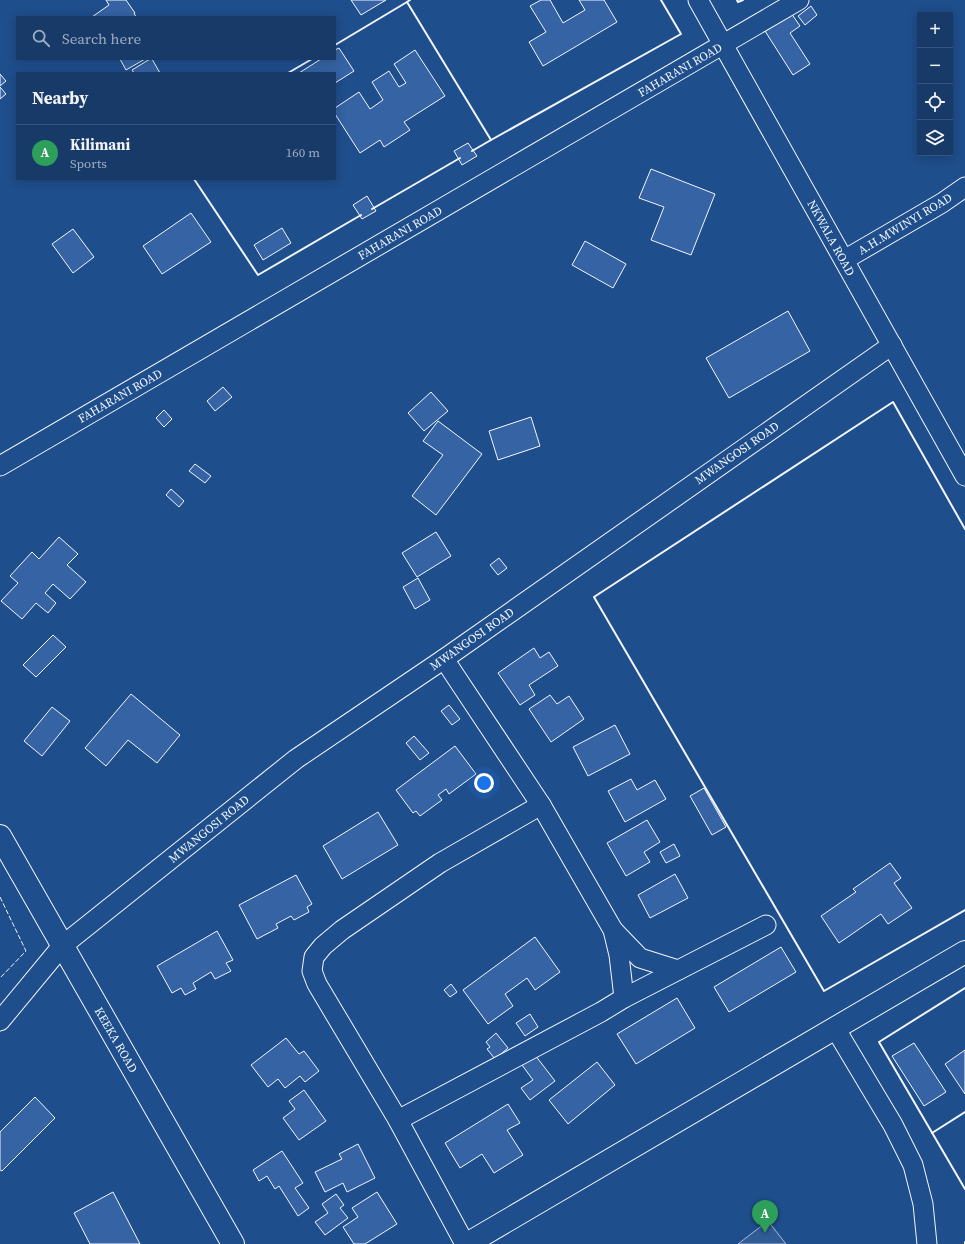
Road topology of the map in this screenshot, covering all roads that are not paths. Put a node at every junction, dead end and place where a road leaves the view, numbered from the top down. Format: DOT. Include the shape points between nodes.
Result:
graph roads {
  1 [pos="698,0"];
  2 [pos="799,0"];
  3 [pos="723,44"];
  4 [pos="965,187"];
  5 [pos="844,260"];
  6 [pos="892,345"];
  7 [pos="0,466"];
  8 [pos="965,476"];
  9 [pos="444,659"];
  10 [pos="541,805"];
  11 [pos="0,836"];
  12 [pos="766,925"];
  13 [pos="613,930"];
  14 [pos="62,946"];
  15 [pos="965,952"];
  16 [pos="678,970"];
  17 [pos="624,998"];
  18 [pos="0,1021"];
  19 [pos="835,1028"];
  20 [pos="398,1120"];
  21 [pos="233,1244"];
  22 [pos="466,1244"];
  23 [pos="927,1244"];
  1 -- 3 [label="street, NKWALA ROAD"];
  2 -- 3 [label="street, FAHARANI ROAD"];
  3 -- 5 [label="street, NKWALA ROAD"];
  3 -- 7 [label="street, FAHARANI ROAD"];
  4 -- 5 [label="street, A.H.MWINYI ROAD"];
  5 -- 6 [label="street, NKWALA ROAD"];
  6 -- 8 [label="street, NKWALA ROAD"];
  6 -- 9 [label="street, MWANGOSI ROAD"];
  9 -- 10 [label="street"];
  9 -- 14 [label="street, MWANGOSI ROAD" via="296,759"];
  10 -- 13 [label="street"];
  10 -- 20 [label="street" via="440,863 342,930 314,956 312,971 317,984"];
  11 -- 14 [label="street, KEEKA ROAD"];
  12 -- 16 [label="street"];
  13 -- 16 [label="street" via="640,958"];
  13 -- 17 [label="street"];
  14 -- 18 [label="street, MWANGOSI ROAD"];
  14 -- 21 [label="street, KEEKA ROAD"];
  15 -- 19 [label="street"];
  16 -- 17 [label="street"];
  17 -- 20 [label="street"];
  19 -- 22 [label="street"];
  19 -- 23 [label="street" via="893,1125 913,1165 923,1204"];
  20 -- 22 [label="street"];
}
